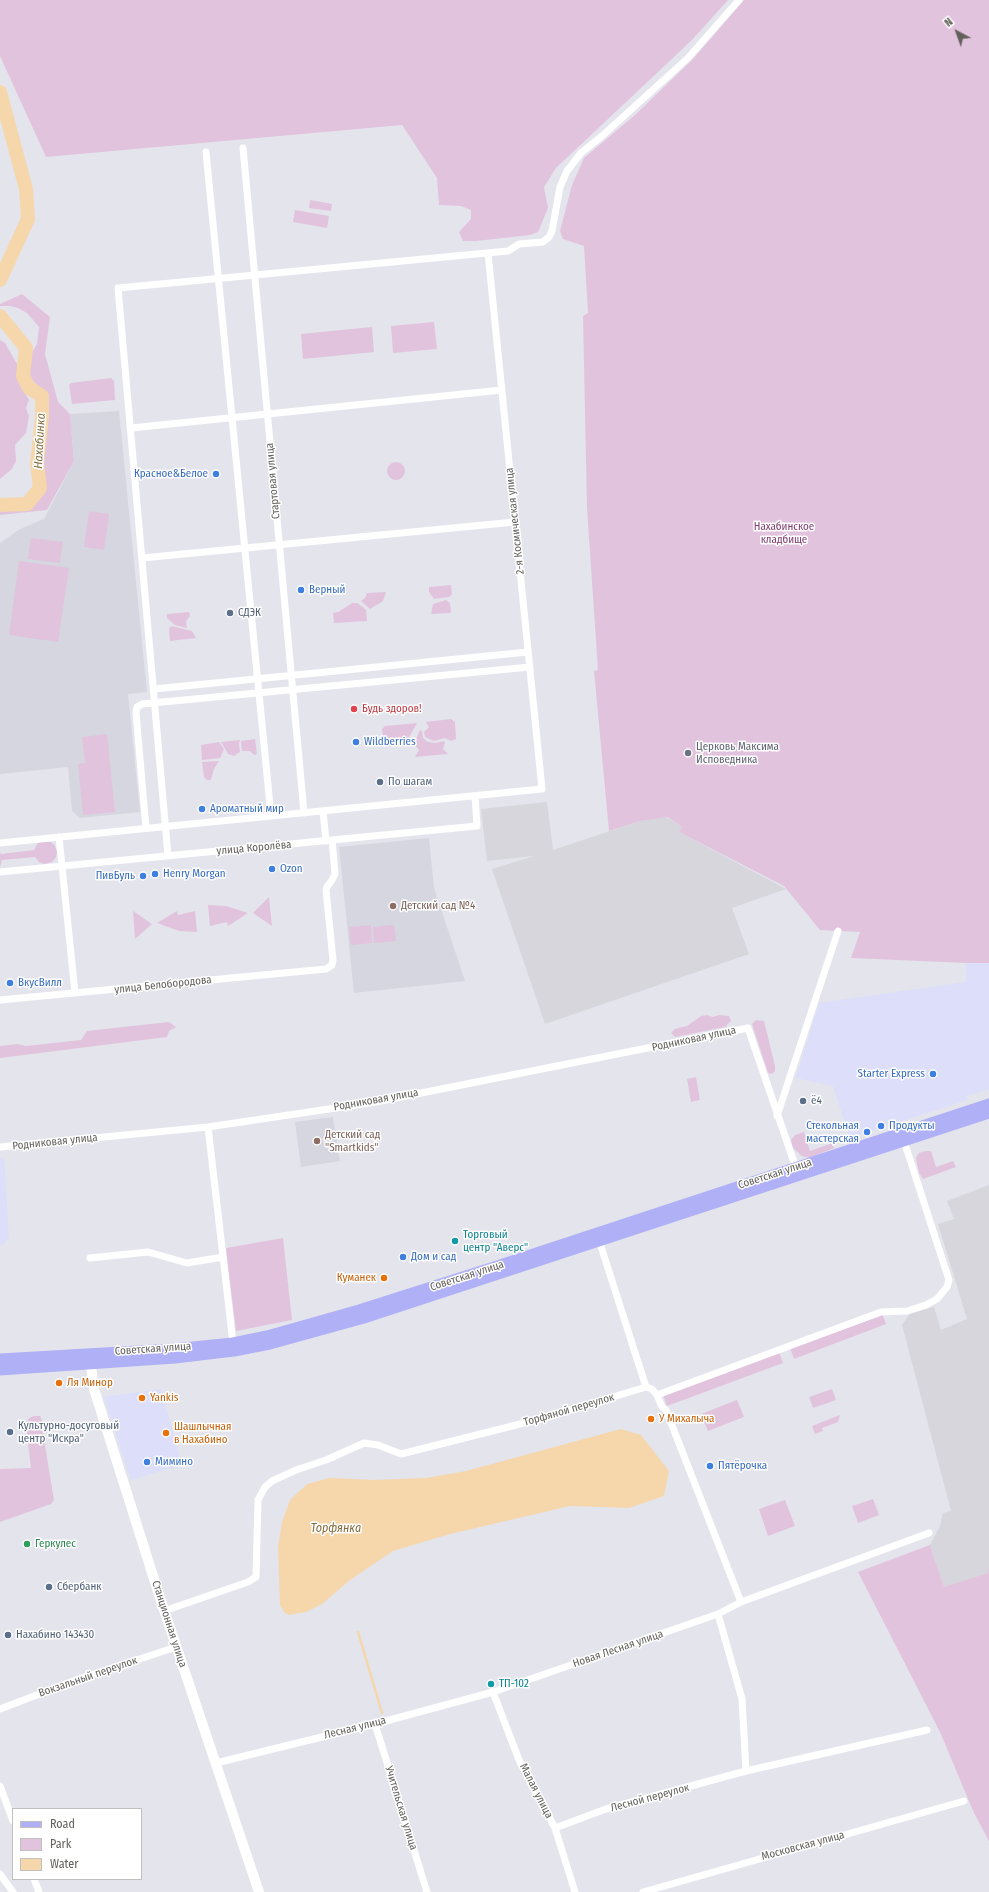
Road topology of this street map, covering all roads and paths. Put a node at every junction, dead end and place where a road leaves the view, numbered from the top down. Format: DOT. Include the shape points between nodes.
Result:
graph roads {
  1 [pos="739,0"];
  2 [pos="243,148"];
  3 [pos="206,152"];
  4 [pos="488,253"];
  5 [pos="254,275"];
  6 [pos="218,278"];
  7 [pos="502,390"];
  8 [pos="267,414"];
  9 [pos="232,417"];
  10 [pos="131,428"];
  11 [pos="515,522"];
  12 [pos="279,545"];
  13 [pos="245,548"];
  14 [pos="142,558"];
  15 [pos="528,652"];
  16 [pos="530,667"];
  17 [pos="291,676"];
  18 [pos="258,679"];
  19 [pos="154,689"];
  20 [pos="292,690"];
  21 [pos="259,693"];
  22 [pos="155,703"];
  23 [pos="474,796"];
  24 [pos="323,811"];
  25 [pos="304,813"];
  26 [pos="271,816"];
  27 [pos="165,826"];
  28 [pos="146,828"];
  29 [pos="59,837"];
  30 [pos="329,840"];
  31 [pos="0,843"];
  32 [pos="168,856"];
  33 [pos="62,866"];
  34 [pos="0,872"];
  35 [pos="838,931"];
  36 [pos="75,993"];
  37 [pos="0,1000"];
  38 [pos="989,1104"];
  39 [pos="989,1113"];
  40 [pos="777,1116"];
  41 [pos="208,1127"];
  42 [pos="904,1141"];
  43 [pos="0,1147"];
  44 [pos="797,1171"];
  45 [pos="598,1237"];
  46 [pos="224,1257"];
  47 [pos="90,1258"];
  48 [pos="233,1343"];
  49 [pos="0,1359"];
  50 [pos="90,1359"];
  51 [pos="0,1370"];
  52 [pos="646,1387"];
  53 [pos="657,1395"];
  54 [pos="929,1533"];
  55 [pos="741,1602"];
  56 [pos="164,1611"];
  57 [pos="718,1614"];
  58 [pos="176,1647"];
  59 [pos="493,1692"];
  60 [pos="0,1708"];
  61 [pos="375,1724"];
  62 [pos="927,1730"];
  63 [pos="216,1763"];
  64 [pos="746,1771"];
  65 [pos="0,1786"];
  66 [pos="964,1801"];
  67 [pos="12,1818"];
  68 [pos="555,1828"];
  69 [pos="0,1874"];
  70 [pos="34,1880"];
  71 [pos="13,1892"];
  72 [pos="39,1892"];
  73 [pos="259,1892"];
  74 [pos="427,1892"];
  75 [pos="575,1892"];
  76 [pos="643,1892"];
  1 -- 4 [label="street" via="688,58 581,153 567,171 560,187 552,231 547,240 519,244 508,251"];
  2 -- 5 [label="street, Стартовая улица"];
  3 -- 6 [label="street"];
  4 -- 5 [label="street"];
  4 -- 7 [label="street, 2-я Космическая улица"];
  5 -- 6 [label="street"];
  5 -- 8 [label="street, Стартовая улица"];
  6 -- 9 [label="street"];
  6 -- 10 [label="street" via="118,288"];
  7 -- 8 [label="street"];
  7 -- 11 [label="street, 2-я Космическая улица"];
  8 -- 9 [label="street"];
  8 -- 12 [label="street, Стартовая улица"];
  9 -- 10 [label="street"];
  9 -- 13 [label="street"];
  10 -- 14 [label="street"];
  11 -- 12 [label="street"];
  11 -- 15 [label="street, 2-я Космическая улица"];
  12 -- 13 [label="street"];
  12 -- 17 [label="street, Стартовая улица"];
  13 -- 14 [label="street"];
  13 -- 18 [label="street"];
  14 -- 19 [label="street"];
  15 -- 16 [label="street, 2-я Космическая улица"];
  15 -- 17 [label="street"];
  16 -- 20 [label="street"];
  16 -- 23 [label="street, 2-я Космическая улица" via="542,789"];
  17 -- 18 [label="street"];
  17 -- 20 [label="street, Стартовая улица"];
  18 -- 19 [label="street"];
  18 -- 21 [label="street"];
  19 -- 22 [label="street"];
  20 -- 21 [label="street"];
  20 -- 25 [label="street, Стартовая улица"];
  21 -- 22 [label="street"];
  21 -- 26 [label="street"];
  22 -- 27 [label="street"];
  22 -- 28 [label="street" via="142,704 137,707 136,713"];
  23 -- 24 [label="street"];
  23 -- 30 [label="street, улица Королёва" via="477,826"];
  24 -- 25 [label="street"];
  24 -- 30 [label="street"];
  25 -- 26 [label="street"];
  26 -- 27 [label="street"];
  27 -- 28 [label="street"];
  27 -- 32 [label="street"];
  28 -- 29 [label="street"];
  29 -- 31 [label="street"];
  29 -- 33 [label="street"];
  30 -- 32 [label="street, улица Королёва"];
  30 -- 36 [label="street, улица Белобородова" via="335,874 326,890 333,960 332,965 326,969"];
  32 -- 33 [label="street, улица Королёва"];
  33 -- 34 [label="street, улица Королёва"];
  33 -- 36 [label="street"];
  35 -- 40 [label="street"];
  36 -- 37 [label="street, улица Белобородова"];
  38 -- 44 [label="main road, Советская улица"];
  39 -- 42 [label="main road, Советская улица"];
  40 -- 41 [label="street, Родниковая улица" via="748,1028 376,1102"];
  40 -- 44 [label="street"];
  41 -- 43 [label="street, Родниковая улица"];
  41 -- 46 [label="street"];
  42 -- 44 [label="main road, Советская улица"];
  42 -- 53 [label="street" via="949,1280 941,1294 926,1306 907,1311 881,1312"];
  44 -- 45 [label="main road, Советская улица"];
  45 -- 48 [label="main road, Советская улица" via="359,1310"];
  45 -- 50 [label="main road, Советская улица" via="364,1318 270,1344 234,1351"];
  45 -- 52 [label="street"];
  46 -- 47 [label="street" via="187,1263 148,1252"];
  46 -- 48 [label="street"];
  48 -- 50 [label="main road, Советская улица"];
  49 -- 50 [label="main road, Советская улица"];
  50 -- 51 [label="main road, Советская улица"];
  50 -- 56 [label="main road, Станционная улица" via="94,1389"];
  52 -- 53 [label="street"];
  52 -- 56 [label="street, Торфяной переулок" via="540,1419 401,1454 378,1445 364,1443 272,1481 265,1487 258,1500 256,1578"];
  53 -- 55 [label="street" via="666,1410"];
  54 -- 55 [label="street, Новая Лесная улица"];
  55 -- 57 [label="street, Новая Лесная улица"];
  56 -- 58 [label="main road, Станционная улица"];
  57 -- 59 [label="street, Новая Лесная улица"];
  57 -- 64 [label="street" via="742,1699"];
  58 -- 60 [label="street, Вокзальный переулок"];
  58 -- 63 [label="main road, Станционная улица"];
  59 -- 61 [label="street, Лесная улица"];
  59 -- 68 [label="street, Малая улица" via="519,1760"];
  61 -- 63 [label="street, Лесная улица"];
  61 -- 74 [label="street, Учительская улица"];
  62 -- 64 [label="street, Лесной переулок"];
  63 -- 73 [label="main road, Станционная улица"];
  64 -- 68 [label="street, Лесной переулок" via="606,1809"];
  65 -- 67 [label="street"];
  66 -- 76 [label="street, Московская улица"];
  68 -- 75 [label="street, Малая улица"];
  69 -- 71 [label="street"];
  70 -- 72 [label="street"];
}
